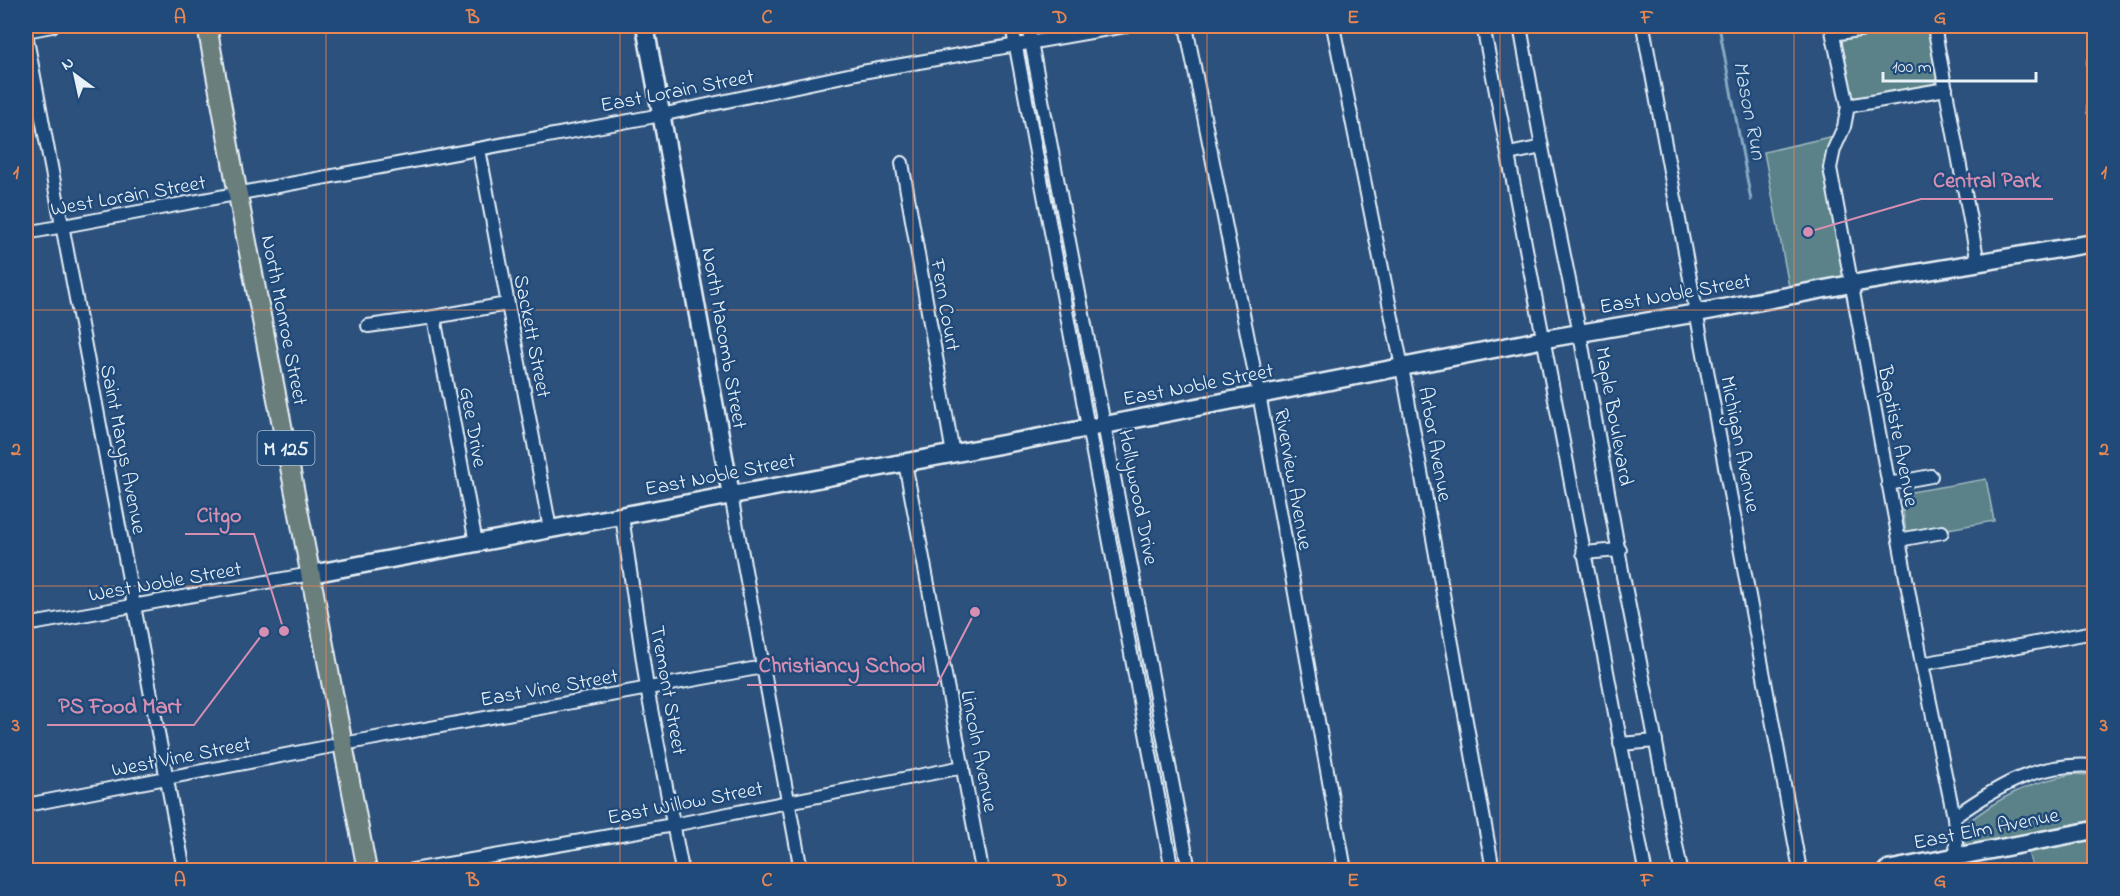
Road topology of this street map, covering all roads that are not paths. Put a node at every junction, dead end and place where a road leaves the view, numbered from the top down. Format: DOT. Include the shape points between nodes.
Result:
graph roads {
  1 [pos="52,26"];
  2 [pos="207,26"];
  3 [pos="645,26"];
  4 [pos="1012,26"];
  5 [pos="1028,26"];
  6 [pos="1125,26"];
  7 [pos="1186,26"];
  8 [pos="1333,26"];
  9 [pos="1483,26"];
  10 [pos="1520,26"];
  11 [pos="1643,26"];
  12 [pos="1884,26"];
  13 [pos="1934,26"];
  14 [pos="1832,30"];
  15 [pos="26,32"];
  16 [pos="1031,42"];
  17 [pos="1016,45"];
  18 [pos="2094,62"];
  19 [pos="1946,89"];
  20 [pos="1848,106"];
  21 [pos="2094,110"];
  22 [pos="661,115"];
  23 [pos="1542,147"];
  24 [pos="479,149"];
  25 [pos="1509,154"];
  26 [pos="902,163"];
  27 [pos="238,195"];
  28 [pos="60,226"];
  29 [pos="26,233"];
  30 [pos="2094,243"];
  31 [pos="1978,264"];
  32 [pos="1851,284"];
  33 [pos="507,304"];
  34 [pos="1697,313"];
  35 [pos="434,317"];
  36 [pos="368,326"];
  37 [pos="1580,334"];
  38 [pos="1545,339"];
  39 [pos="1402,367"];
  40 [pos="1259,394"];
  41 [pos="1105,425"];
  42 [pos="1088,428"];
  43 [pos="953,454"];
  44 [pos="905,463"];
  45 [pos="1931,476"];
  46 [pos="1888,484"];
  47 [pos="731,495"];
  48 [pos="622,516"];
  49 [pos="550,529"];
  50 [pos="1942,532"];
  51 [pos="1899,540"];
  52 [pos="476,543"];
  53 [pos="1620,550"];
  54 [pos="1583,553"];
  55 [pos="310,574"];
  56 [pos="135,606"];
  57 [pos="26,625"];
  58 [pos="2094,632"];
  59 [pos="1922,664"];
  60 [pos="763,667"];
  61 [pos="647,688"];
  62 [pos="1656,741"];
  63 [pos="343,744"];
  64 [pos="1620,744"];
  65 [pos="2094,766"];
  66 [pos="963,767"];
  67 [pos="167,778"];
  68 [pos="787,802"];
  69 [pos="26,805"];
  70 [pos="1954,817"];
  71 [pos="673,825"];
  72 [pos="2094,830"];
  73 [pos="1957,856"];
  74 [pos="184,870"];
  75 [pos="367,870"];
  76 [pos="413,870"];
  77 [pos="681,870"];
  78 [pos="801,870"];
  79 [pos="982,870"];
  80 [pos="1172,870"];
  81 [pos="1189,870"];
  82 [pos="1345,870"];
  83 [pos="1494,870"];
  84 [pos="1645,870"];
  85 [pos="1681,870"];
  86 [pos="1800,870"];
  87 [pos="1887,870"];
  1 -- 15 [label="street"];
  2 -- 27 [label="main road, North Monroe Street / M 125"];
  3 -- 22 [label="street, North Macomb Street"];
  4 -- 17 [label="street, Hollywood Drive"];
  5 -- 16 [label="street, Hollywood Drive"];
  6 -- 16 [label="street, East Lorain Street"];
  7 -- 40 [label="street, Riverview Avenue"];
  8 -- 39 [label="street, Arbor Avenue"];
  9 -- 25 [label="street"];
  10 -- 23 [label="street, Maple Boulevard"];
  11 -- 34 [label="street, Michigan Avenue"];
  12 -- 14 [label="street"];
  13 -- 19 [label="street"];
  14 -- 20 [label="street, Baptiste Avenue"];
  15 -- 28 [label="street, Saint Marys Avenue"];
  16 -- 17 [label="street, East Lorain Street"];
  16 -- 41 [label="street, Hollywood Drive"];
  17 -- 22 [label="street, East Lorain Street" via="862,72"];
  17 -- 42 [label="street, Hollywood Drive"];
  18 -- 21 [label="street"];
  19 -- 20 [label="street"];
  19 -- 31 [label="street"];
  20 -- 32 [label="street, Baptiste Avenue" via="1830,168"];
  22 -- 24 [label="street, East Lorain Street"];
  22 -- 47 [label="street, North Macomb Street"];
  23 -- 25 [label="street"];
  23 -- 37 [label="street, Maple Boulevard"];
  24 -- 27 [label="street, East Lorain Street"];
  24 -- 33 [label="street, Sackett Street"];
  25 -- 38 [label="street"];
  26 -- 43 [label="street, Fern Court"];
  27 -- 28 [label="street, West Lorain Street"];
  27 -- 55 [label="main road, North Monroe Street / M 125"];
  28 -- 29 [label="street, West Lorain Street"];
  28 -- 56 [label="street, Saint Marys Avenue"];
  30 -- 31 [label="street, East Noble Street"];
  31 -- 32 [label="street, East Noble Street"];
  32 -- 34 [label="street, East Noble Street"];
  32 -- 46 [label="street, Baptiste Avenue"];
  33 -- 35 [label="street"];
  33 -- 49 [label="street, Sackett Street"];
  34 -- 37 [label="street, East Noble Street"];
  34 -- 86 [label="street, Michigan Avenue"];
  35 -- 36 [label="street"];
  35 -- 52 [label="street, Gee Drive"];
  37 -- 38 [label="street, East Noble Street"];
  37 -- 53 [label="street, Maple Boulevard"];
  38 -- 39 [label="street, East Noble Street"];
  38 -- 54 [label="street"];
  39 -- 40 [label="street, East Noble Street"];
  39 -- 83 [label="street, Arbor Avenue"];
  40 -- 41 [label="street, East Noble Street"];
  40 -- 82 [label="street, Riverview Avenue"];
  41 -- 42 [label="street, East Noble Street"];
  41 -- 81 [label="street, Hollywood Drive"];
  42 -- 43 [label="street, East Noble Street"];
  42 -- 80 [label="street, Hollywood Drive"];
  43 -- 44 [label="street, East Noble Street"];
  44 -- 47 [label="street, East Noble Street"];
  44 -- 66 [label="street, Lincoln Avenue"];
  45 -- 46 [label="street"];
  46 -- 51 [label="street, Baptiste Avenue"];
  47 -- 48 [label="street, East Noble Street"];
  47 -- 60 [label="street, North Macomb Street"];
  48 -- 49 [label="street, East Noble Street"];
  48 -- 61 [label="street, Tremont Street"];
  49 -- 52 [label="street, East Noble Street"];
  50 -- 51 [label="street"];
  51 -- 59 [label="street, Baptiste Avenue"];
  52 -- 55 [label="street, East Noble Street"];
  53 -- 54 [label="street"];
  53 -- 62 [label="street, Maple Boulevard"];
  54 -- 64 [label="street"];
  55 -- 56 [label="street, West Noble Street"];
  55 -- 63 [label="main road, North Monroe Street / M 125"];
  56 -- 57 [label="street, West Noble Street"];
  56 -- 67 [label="street, Saint Marys Avenue"];
  58 -- 59 [label="street"];
  59 -- 70 [label="street, Baptiste Avenue"];
  60 -- 61 [label="street, East Vine Street"];
  60 -- 68 [label="street, North Macomb Street"];
  61 -- 63 [label="street, East Vine Street"];
  61 -- 71 [label="street, Tremont Street"];
  62 -- 64 [label="street"];
  62 -- 85 [label="street, Maple Boulevard"];
  63 -- 67 [label="street, West Vine Street"];
  63 -- 75 [label="main road, North Monroe Street / M 125"];
  64 -- 84 [label="street"];
  65 -- 70 [label="street" via="2057,767 2026,774"];
  66 -- 68 [label="street, East Willow Street"];
  66 -- 79 [label="street, Lincoln Avenue"];
  67 -- 69 [label="street, West Vine Street"];
  67 -- 74 [label="street, Saint Marys Avenue"];
  68 -- 71 [label="street, East Willow Street"];
  68 -- 78 [label="street, North Macomb Street"];
  70 -- 73 [label="street, Baptiste Avenue"];
  71 -- 76 [label="street, East Willow Street"];
  71 -- 77 [label="street, Tremont Street"];
  72 -- 73 [label="street, East Elm Avenue"];
  73 -- 87 [label="street, East Elm Avenue"];
}
